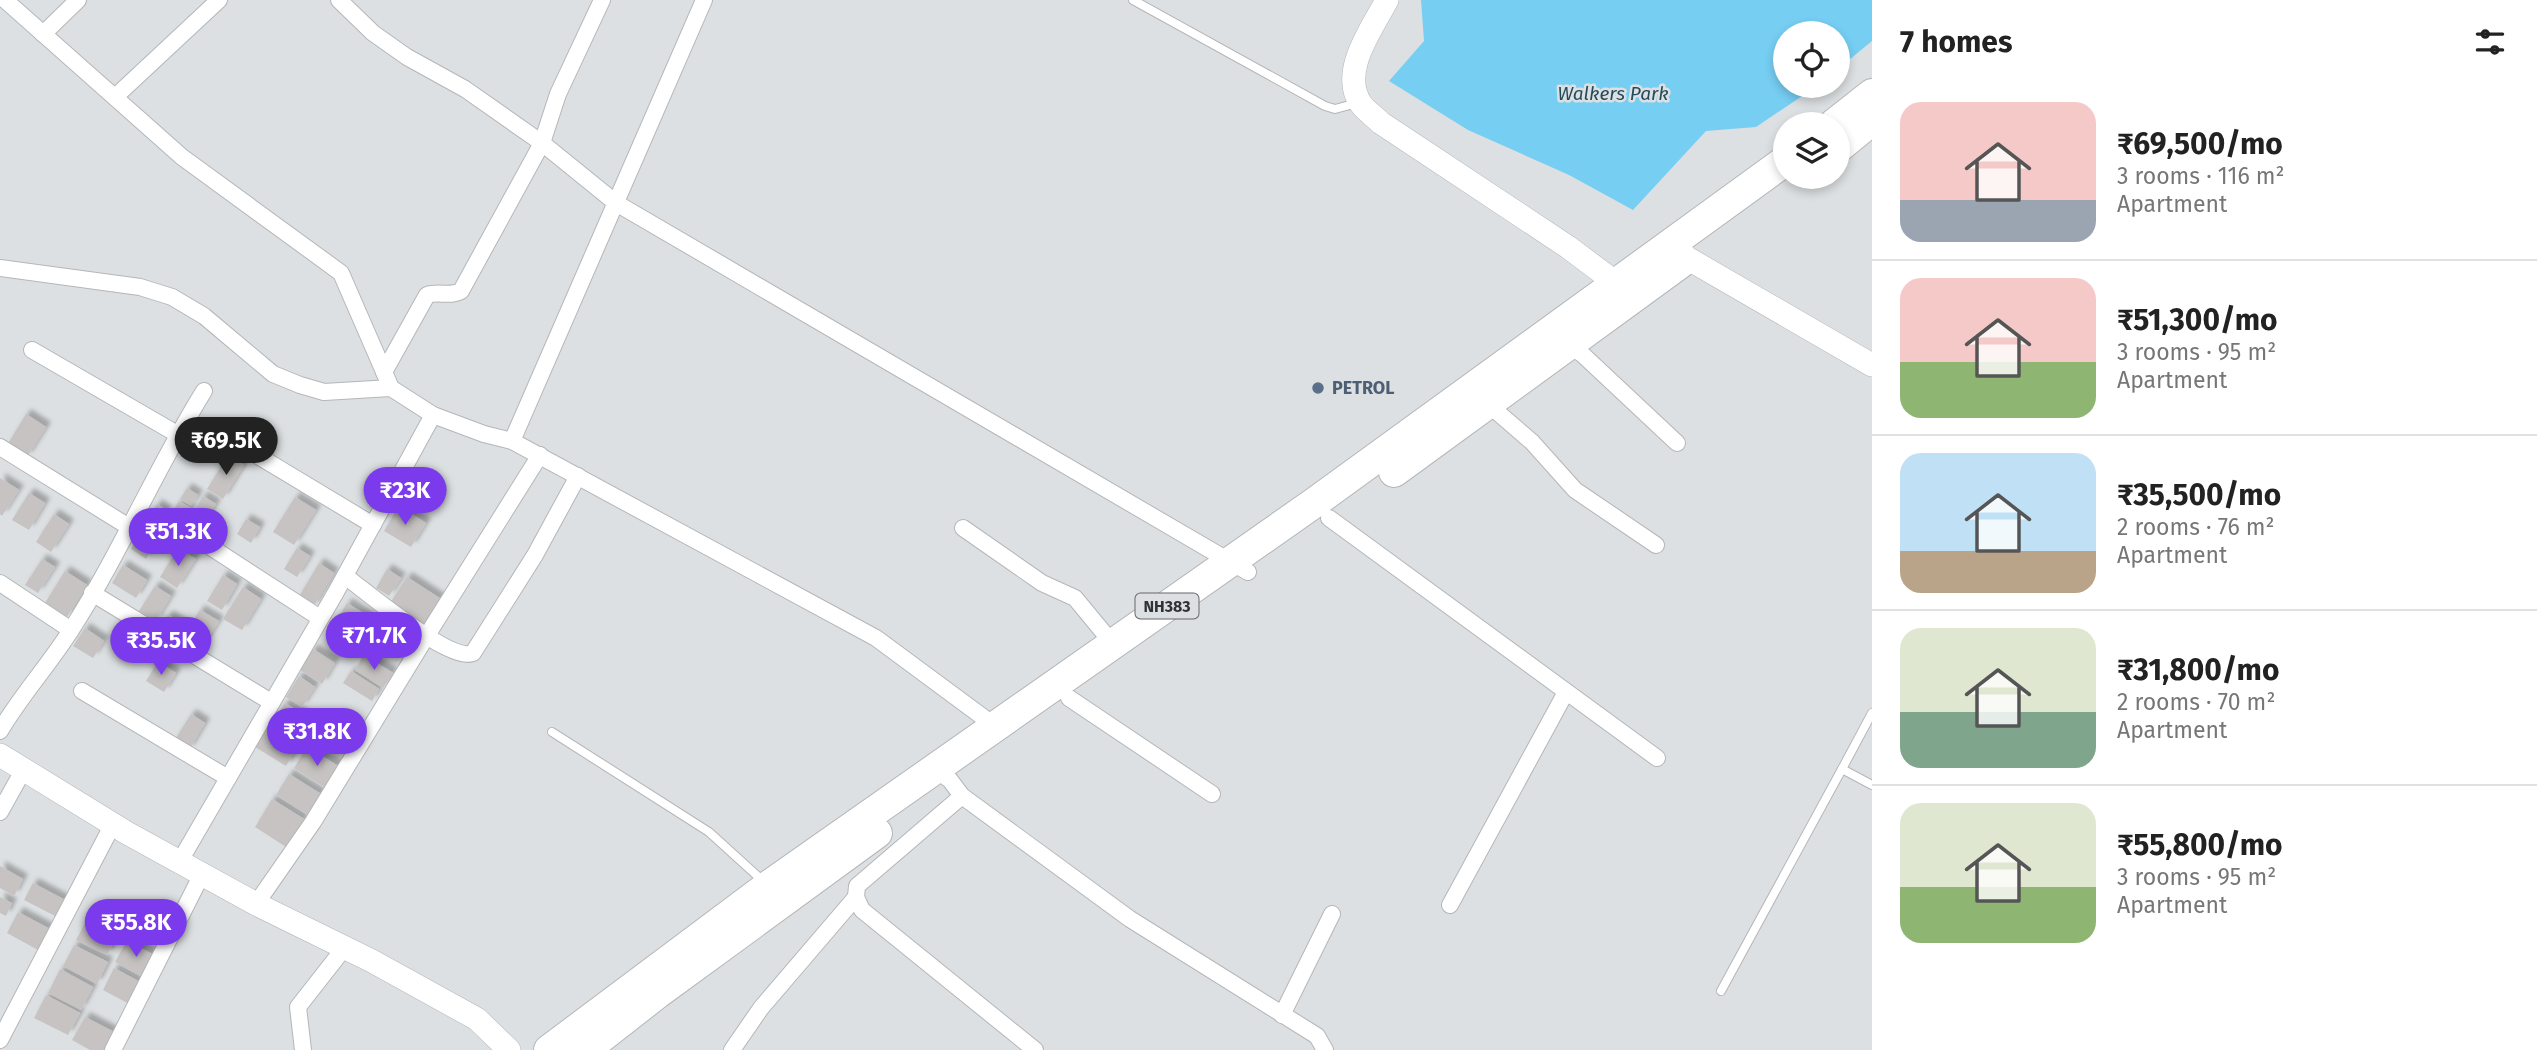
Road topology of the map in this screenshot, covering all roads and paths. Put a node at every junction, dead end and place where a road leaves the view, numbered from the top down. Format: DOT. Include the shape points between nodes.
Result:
graph roads {
  1 [pos="5,0"];
  2 [pos="78,0"];
  3 [pos="219,0"];
  4 [pos="340,0"];
  5 [pos="602,0"];
  6 [pos="704,0"];
  7 [pos="1133,0"];
  8 [pos="1387,0"];
  9 [pos="43,34"];
  10 [pos="1872,94"];
  11 [pos="115,97"];
  12 [pos="1360,102"];
  13 [pos="1849,112"];
  14 [pos="1872,120"];
  15 [pos="1850,138"];
  16 [pos="542,144"];
  17 [pos="1773,171"];
  18 [pos="1779,189"];
  19 [pos="615,203"];
  20 [pos="1680,251"];
  21 [pos="0,268"];
  22 [pos="1616,283"];
  23 [pos="1568,345"];
  24 [pos="32,351"];
  25 [pos="1872,365"];
  26 [pos="384,372"];
  27 [pos="391,388"];
  28 [pos="204,391"];
  29 [pos="1488,404"];
  30 [pos="433,415"];
  31 [pos="177,434"];
  32 [pos="225,436"];
  33 [pos="512,441"];
  34 [pos="1677,443"];
  35 [pos="0,447"];
  36 [pos="540,455"];
  37 [pos="578,476"];
  38 [pos="1329,518"];
  39 [pos="169,520"];
  40 [pos="373,524"];
  41 [pos="129,527"];
  42 [pos="963,528"];
  43 [pos="1656,545"];
  44 [pos="1240,567"];
  45 [pos="345,576"];
  46 [pos="0,583"];
  47 [pos="92,593"];
  48 [pos="320,618"];
  49 [pos="71,630"];
  50 [pos="426,636"];
  51 [pos="1113,644"];
  52 [pos="82,691"];
  53 [pos="1566,692"];
  54 [pos="1069,698"];
  55 [pos="271,702"];
  56 [pos="7,703"];
  57 [pos="1872,713"];
  58 [pos="995,726"];
  59 [pos="0,731"];
  60 [pos="552,732"];
  61 [pos="0,755"];
  62 [pos="1657,758"];
  63 [pos="23,769"];
  64 [pos="1842,769"];
  65 [pos="228,778"];
  66 [pos="949,781"];
  67 [pos="1872,785"];
  68 [pos="1212,794"];
  69 [pos="0,812"];
  70 [pos="113,824"];
  71 [pos="180,861"];
  72 [pos="202,874"];
  73 [pos="768,886"];
  74 [pos="856,897"];
  75 [pos="256,904"];
  76 [pos="1450,905"];
  77 [pos="1332,914"];
  78 [pos="345,947"];
  79 [pos="1721,992"];
  80 [pos="1282,1015"];
  81 [pos="0,1042"];
  82 [pos="563,1048"];
  83 [pos="12,1050"];
  84 [pos="113,1050"];
  85 [pos="303,1050"];
  86 [pos="509,1050"];
  87 [pos="732,1050"];
  88 [pos="1035,1050"];
  89 [pos="1325,1050"];
  1 -- 9 [label="street"];
  2 -- 9 [label="street"];
  3 -- 11 [label="street"];
  4 -- 16 [label="street" via="384,41 465,89"];
  5 -- 16 [label="street" via="558,94"];
  6 -- 19 [label="street"];
  7 -- 12 [label="lane" via="1325,106 1345,108"];
  8 -- 12 [label="main road" via="1352,75"];
  9 -- 11 [label="street"];
  10 -- 13 [label="highway"];
  11 -- 26 [label="street" via="183,157 341,273"];
  12 -- 22 [label="main road" via="1381,123"];
  14 -- 15 [label="highway"];
  16 -- 19 [label="street"];
  16 -- 26 [label="street" via="461,291 427,295"];
  17 -- 20 [label="highway, NH383"];
  18 -- 20 [label="highway, NH383"];
  19 -- 33 [label="street"];
  19 -- 44 [label="street"];
  20 -- 22 [label="highway, NH383"];
  20 -- 23 [label="highway, NH383"];
  20 -- 25 [label="main road"];
  21 -- 27 [label="street" via="140,287 172,298 204,316 273,374 300,385 324,392"];
  22 -- 44 [label="highway, NH383"];
  23 -- 29 [label="highway, NH383"];
  23 -- 34 [label="street"];
  24 -- 31 [label="street"];
  26 -- 27 [label="street"];
  27 -- 30 [label="street"];
  28 -- 31 [label="street"];
  29 -- 38 [label="highway, NH383"];
  29 -- 43 [label="street" via="1532,442 1574,490"];
  30 -- 33 [label="street"];
  30 -- 40 [label="street"];
  31 -- 41 [label="street"];
  32 -- 40 [label="street"];
  33 -- 36 [label="street"];
  35 -- 41 [label="street"];
  36 -- 37 [label="street"];
  36 -- 50 [label="street"];
  37 -- 50 [label="street" via="473,653 461,655"];
  37 -- 58 [label="street" via="876,638"];
  38 -- 44 [label="highway, NH383"];
  38 -- 53 [label="street"];
  39 -- 48 [label="street"];
  40 -- 45 [label="street"];
  41 -- 47 [label="street"];
  42 -- 51 [label="street" via="1042,583 1074,598"];
  44 -- 51 [label="highway, NH383"];
  44 -- 54 [label="highway, NH383"];
  45 -- 48 [label="street"];
  45 -- 50 [label="street"];
  46 -- 49 [label="street"];
  47 -- 49 [label="street"];
  47 -- 55 [label="street"];
  48 -- 55 [label="street"];
  49 -- 56 [label="street"];
  50 -- 75 [label="street" via="313,822"];
  51 -- 58 [label="highway, NH383"];
  52 -- 65 [label="street"];
  53 -- 62 [label="street"];
  53 -- 76 [label="street"];
  54 -- 66 [label="highway, NH383"];
  54 -- 68 [label="street"];
  55 -- 65 [label="street"];
  56 -- 59 [label="street"];
  57 -- 64 [label="lane"];
  58 -- 66 [label="highway, NH383"];
  60 -- 73 [label="lane" via="709,832"];
  61 -- 63 [label="main road"];
  63 -- 69 [label="street"];
  63 -- 70 [label="main road"];
  64 -- 67 [label="lane"];
  64 -- 79 [label="lane"];
  65 -- 71 [label="street"];
  66 -- 73 [label="highway, NH383"];
  66 -- 74 [label="street" via="857,886"];
  66 -- 80 [label="street" via="1130,919"];
  66 -- 82 [label="highway, NH383" via="658,993"];
  70 -- 71 [label="main road"];
  70 -- 81 [label="street"];
  71 -- 72 [label="main road"];
  72 -- 75 [label="main road"];
  72 -- 84 [label="street"];
  73 -- 82 [label="highway, NH383"];
  74 -- 87 [label="street" via="761,1008"];
  74 -- 88 [label="street" via="862,910"];
  75 -- 78 [label="main road"];
  77 -- 80 [label="street"];
  78 -- 85 [label="street" via="298,1007"];
  78 -- 86 [label="main road" via="477,1019"];
  80 -- 89 [label="street" via="1317,1036"];
  81 -- 83 [label="street"];
}
